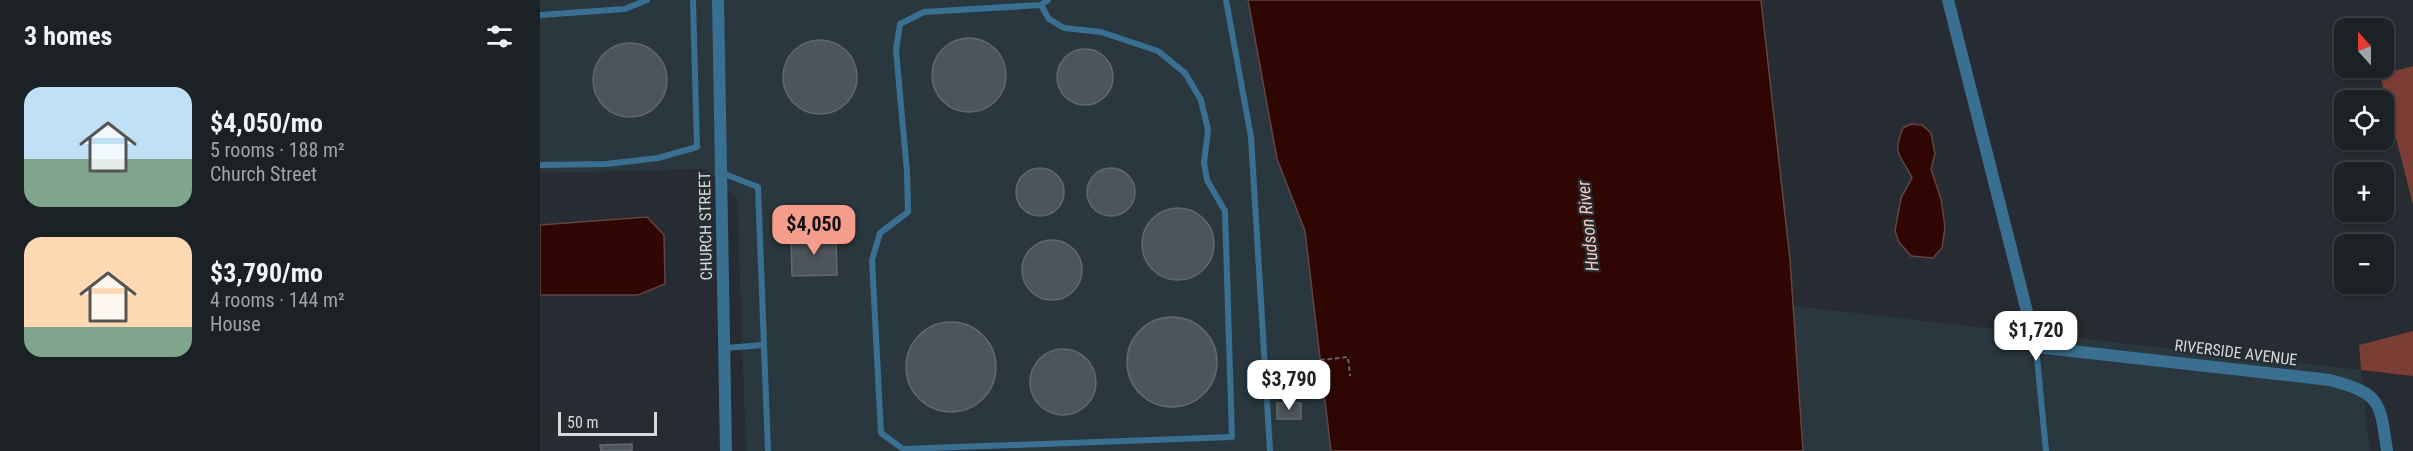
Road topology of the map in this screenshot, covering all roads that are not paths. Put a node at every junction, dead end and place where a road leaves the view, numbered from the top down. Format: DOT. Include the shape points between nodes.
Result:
graph roads {
  1 [pos="647,0"];
  2 [pos="693,0"];
  3 [pos="718,0"];
  4 [pos="1048,0"];
  5 [pos="1226,0"];
  6 [pos="1948,0"];
  7 [pos="1041,5"];
  8 [pos="540,15"];
  9 [pos="540,165"];
  10 [pos="721,173"];
  11 [pos="764,345"];
  12 [pos="2036,346"];
  13 [pos="724,348"];
  14 [pos="726,451"];
  15 [pos="768,451"];
  16 [pos="1270,451"];
  17 [pos="2046,451"];
  18 [pos="2387,451"];
  1 -- 8 [label="lane" via="625,9"];
  2 -- 9 [label="lane" via="697,147 658,158 606,164"];
  3 -- 10 [label="street, CHURCH STREET"];
  4 -- 7 [label="lane"];
  5 -- 16 [label="lane" via="1251,137"];
  6 -- 12 [label="street"];
  7 -- 7 [label="lane" via="924,12 900,24 896,50 908,212 880,232 872,260 881,433 903,449 1232,437 1225,212 1207,180 1204,163 1208,130 1201,100 1185,73 1158,51 1101,32 1064,28 1049,19"];
  10 -- 11 [label="lane" via="758,187"];
  10 -- 13 [label="street, CHURCH STREET"];
  11 -- 13 [label="lane"];
  11 -- 15 [label="lane"];
  12 -- 17 [label="lane"];
  12 -- 18 [label="street, RIVERSIDE AVENUE" via="2330,380 2355,387 2380,407"];
  13 -- 14 [label="street, CHURCH STREET"];
}
